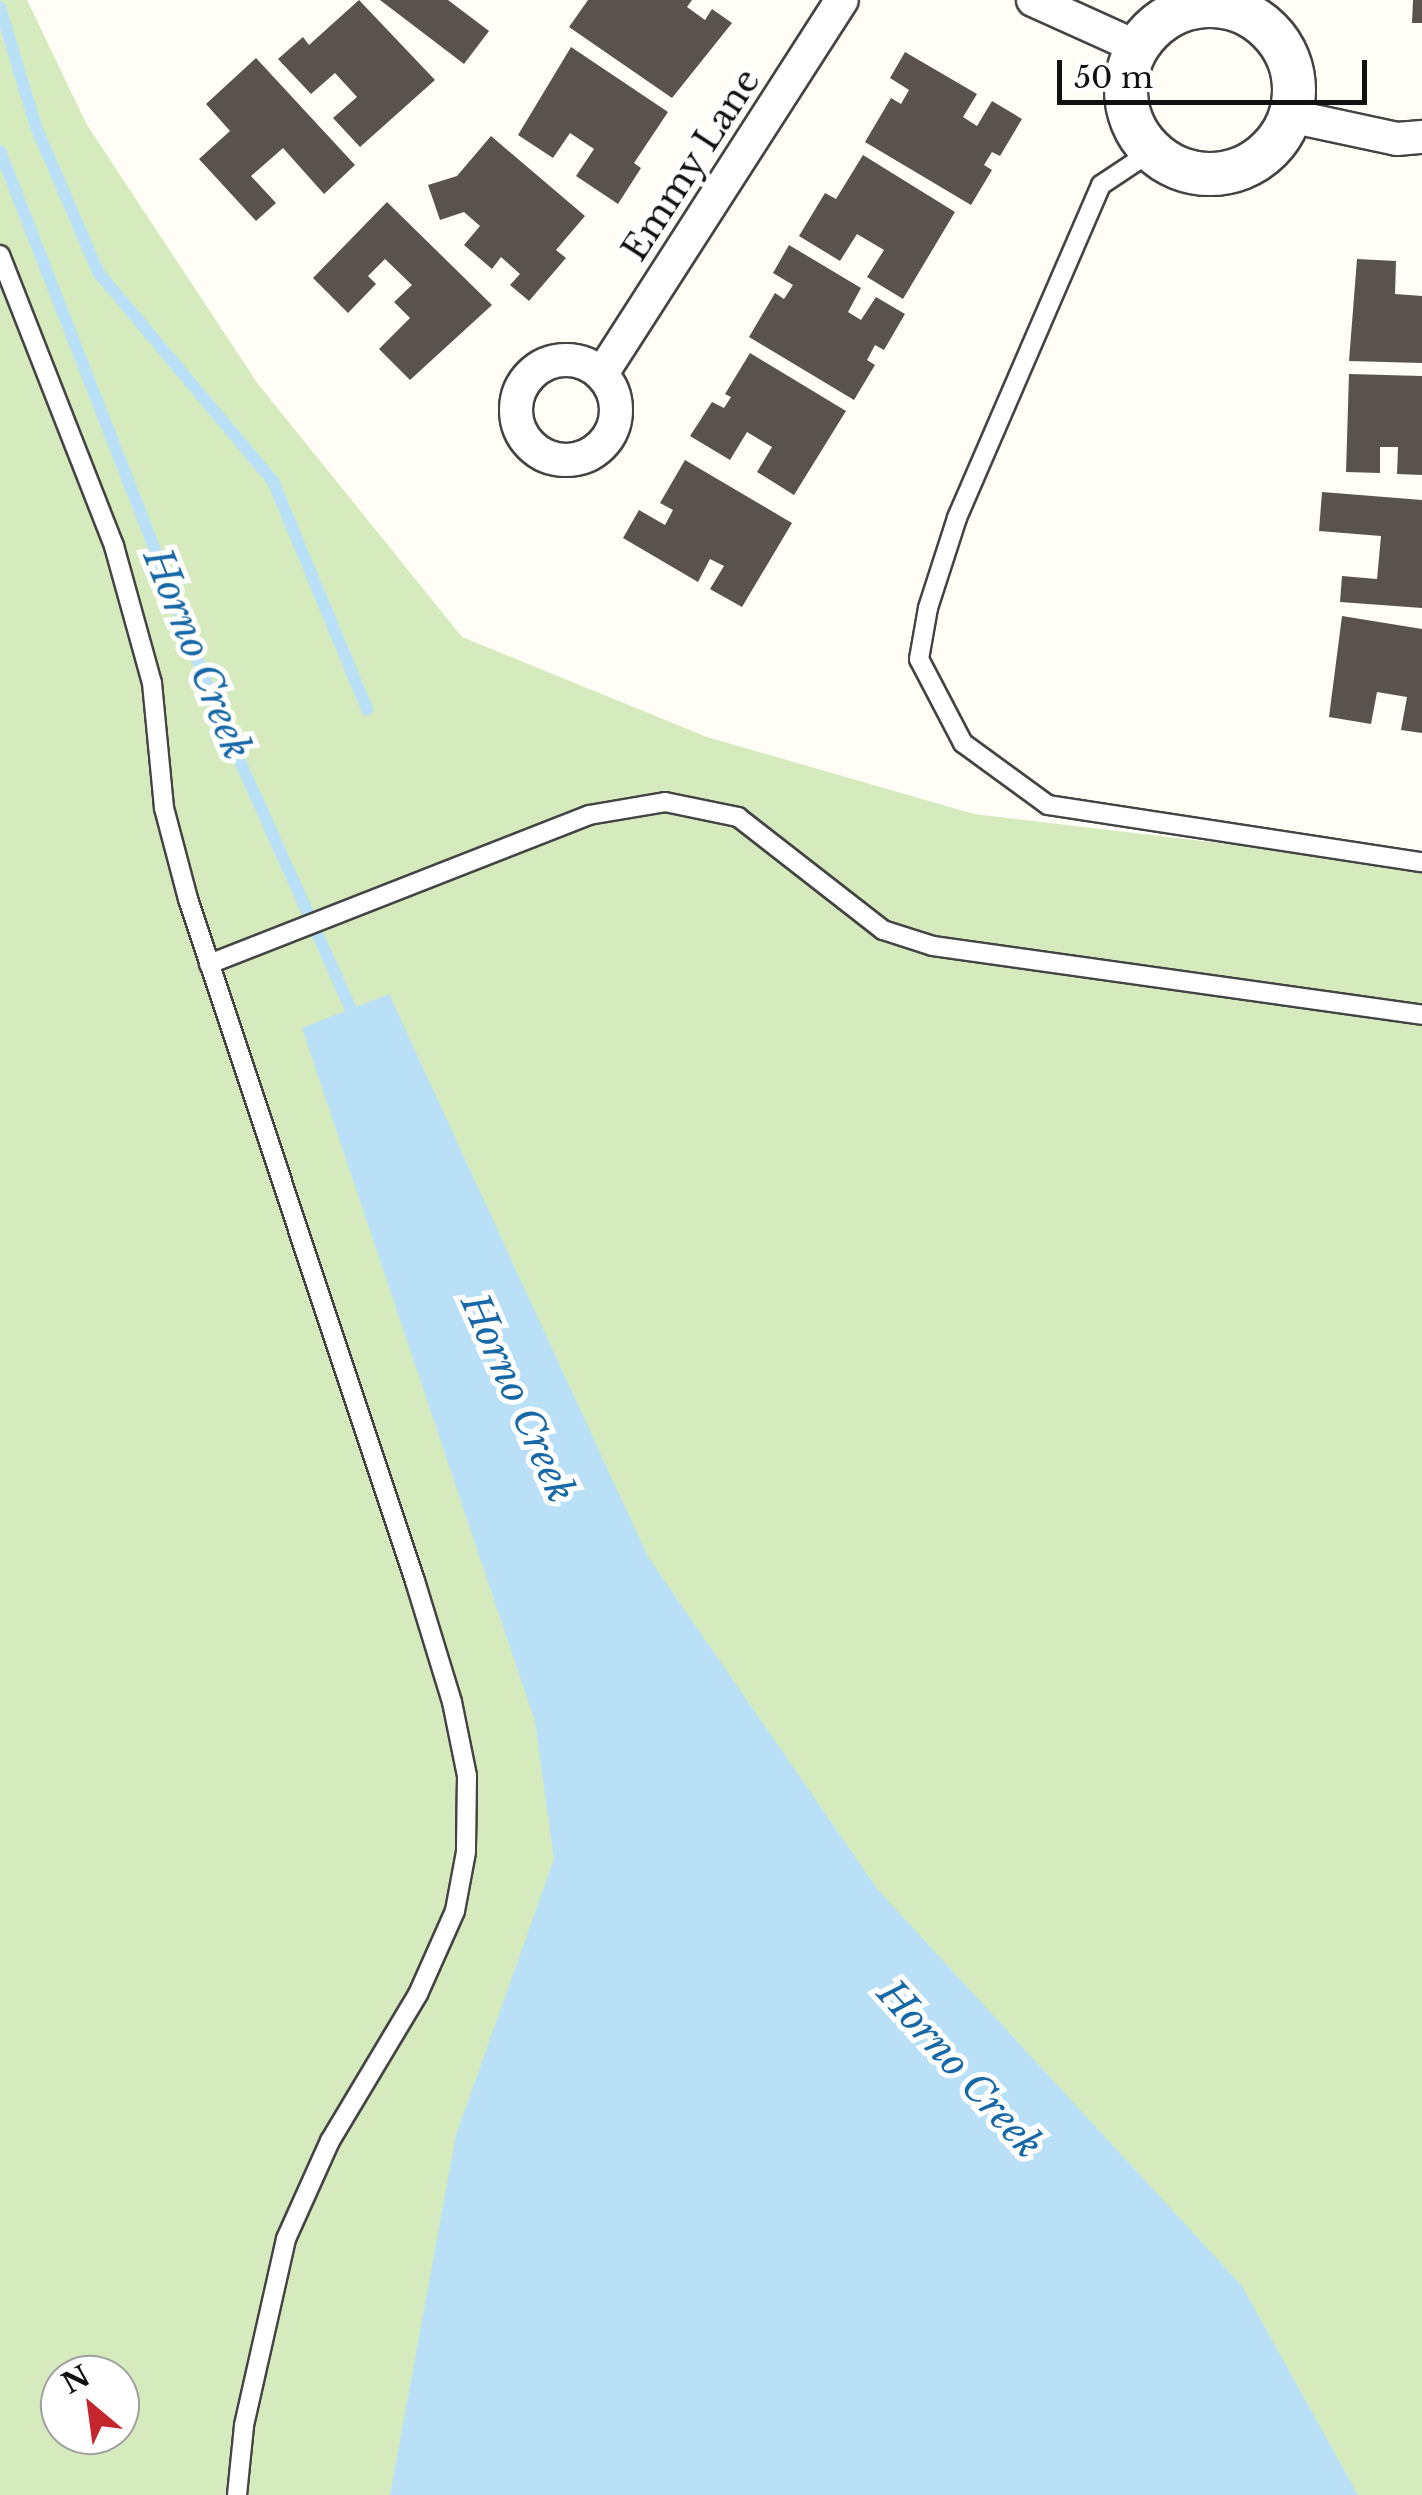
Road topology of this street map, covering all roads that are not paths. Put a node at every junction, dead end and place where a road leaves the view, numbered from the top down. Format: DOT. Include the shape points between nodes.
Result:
graph roads {
  1 [pos="842,0"];
  2 [pos="1032,0"];
  3 [pos="1233,4"];
  4 [pos="1137,47"];
  5 [pos="1290,116"];
  6 [pos="1422,138"];
  7 [pos="1152,151"];
  8 [pos="0,255"];
  9 [pos="603,372"];
  10 [pos="1422,862"];
  11 [pos="209,964"];
  12 [pos="1422,1015"];
  13 [pos="237,2495"];
  1 -- 9 [label="street, Emmy Lane"];
  2 -- 4 [label="street"];
  3 -- 4 [label="street" via="1178,12"];
  3 -- 5 [label="street" via="1258,20 1284,51 1294,90"];
  4 -- 7 [label="street" via="1127,102"];
  5 -- 6 [label="street" via="1397,139"];
  5 -- 7 [label="street" via="1256,160 1230,172 1202,174"];
  7 -- 10 [label="lane" via="1100,186 957,518 928,608 920,659 962,743 1048,805"];
  8 -- 11 [label="lane" via="114,546 152,683 164,808"];
  11 -- 12 [label="lane" via="590,815 665,802 738,817 883,930 933,946"];
  11 -- 13 [label="lane" via="426,1616 467,1776 466,1852 455,1911 418,1994 330,2141 286,2239 244,2426"];
}
